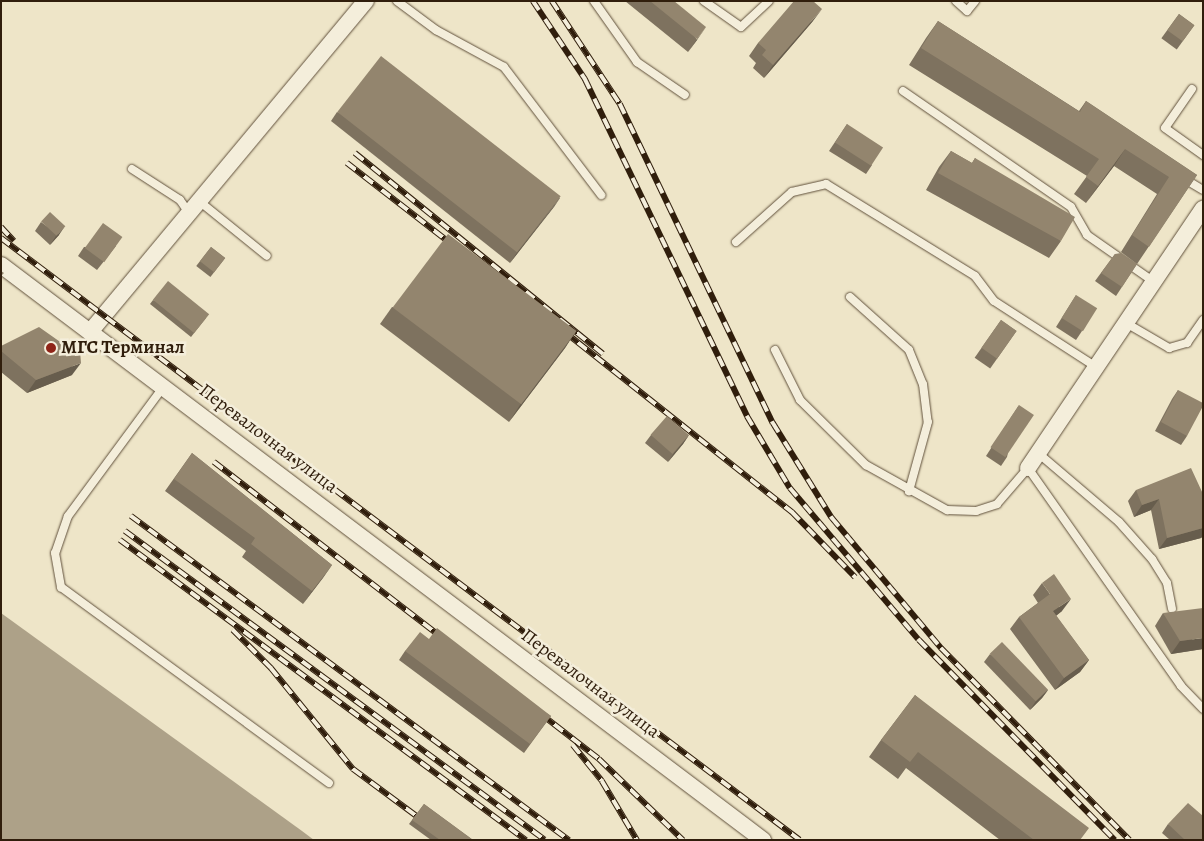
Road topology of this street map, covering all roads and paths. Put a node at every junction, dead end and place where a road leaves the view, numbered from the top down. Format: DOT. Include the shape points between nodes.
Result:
graph roads {
  1 [pos="366,1"];
  2 [pos="397,1"];
  3 [pos="594,1"];
  4 [pos="704,1"];
  5 [pos="769,1"];
  6 [pos="956,1"];
  7 [pos="975,1"];
  8 [pos="1192,89"];
  9 [pos="902,91"];
  10 [pos="684,95"];
  11 [pos="1203,155"];
  12 [pos="132,169"];
  13 [pos="1178,174"];
  14 [pos="1203,190"];
  15 [pos="600,195"];
  16 [pos="194,207"];
  17 [pos="1203,209"];
  18 [pos="736,242"];
  19 [pos="267,256"];
  20 [pos="1,264"];
  21 [pos="1154,282"];
  22 [pos="850,298"];
  23 [pos="1203,320"];
  24 [pos="1126,323"];
  25 [pos="90,332"];
  26 [pos="775,350"];
  27 [pos="1096,367"];
  28 [pos="164,386"];
  29 [pos="1038,453"];
  30 [pos="1028,468"];
  31 [pos="909,491"];
  32 [pos="1172,609"];
  33 [pos="1203,709"];
  34 [pos="330,783"];
  35 [pos="763,840"];
  1 -- 16 [label="street"];
  2 -- 15 [label="lane" via="436,30 504,67"];
  3 -- 10 [label="lane" via="637,62"];
  4 -- 5 [label="lane" via="741,28"];
  6 -- 7 [label="lane" via="968,11"];
  8 -- 11 [label="lane" via="1165,128"];
  9 -- 21 [label="lane" via="1071,207 1087,234"];
  12 -- 16 [label="lane"];
  13 -- 14 [label="lane"];
  16 -- 19 [label="lane"];
  16 -- 25 [label="street"];
  17 -- 21 [label="street"];
  18 -- 27 [label="lane" via="792,192 826,184 975,276 994,301"];
  20 -- 25 [label="street, Перевалочная улица"];
  21 -- 24 [label="street"];
  22 -- 31 [label="lane" via="908,350 923,384 928,422"];
  23 -- 24 [label="lane" via="1187,344 1169,348"];
  24 -- 27 [label="street"];
  25 -- 28 [label="street, Перевалочная улица"];
  26 -- 31 [label="lane" via="800,400 866,465"];
  27 -- 29 [label="street"];
  28 -- 34 [label="lane" via="68,516 56,553 61,587"];
  28 -- 35 [label="street, Перевалочная улица"];
  29 -- 30 [label="street"];
  29 -- 32 [label="lane" via="1119,522 1152,559 1167,583"];
  30 -- 31 [label="lane" via="997,504 976,511 947,510"];
  30 -- 33 [label="lane" via="1181,686"];
}
